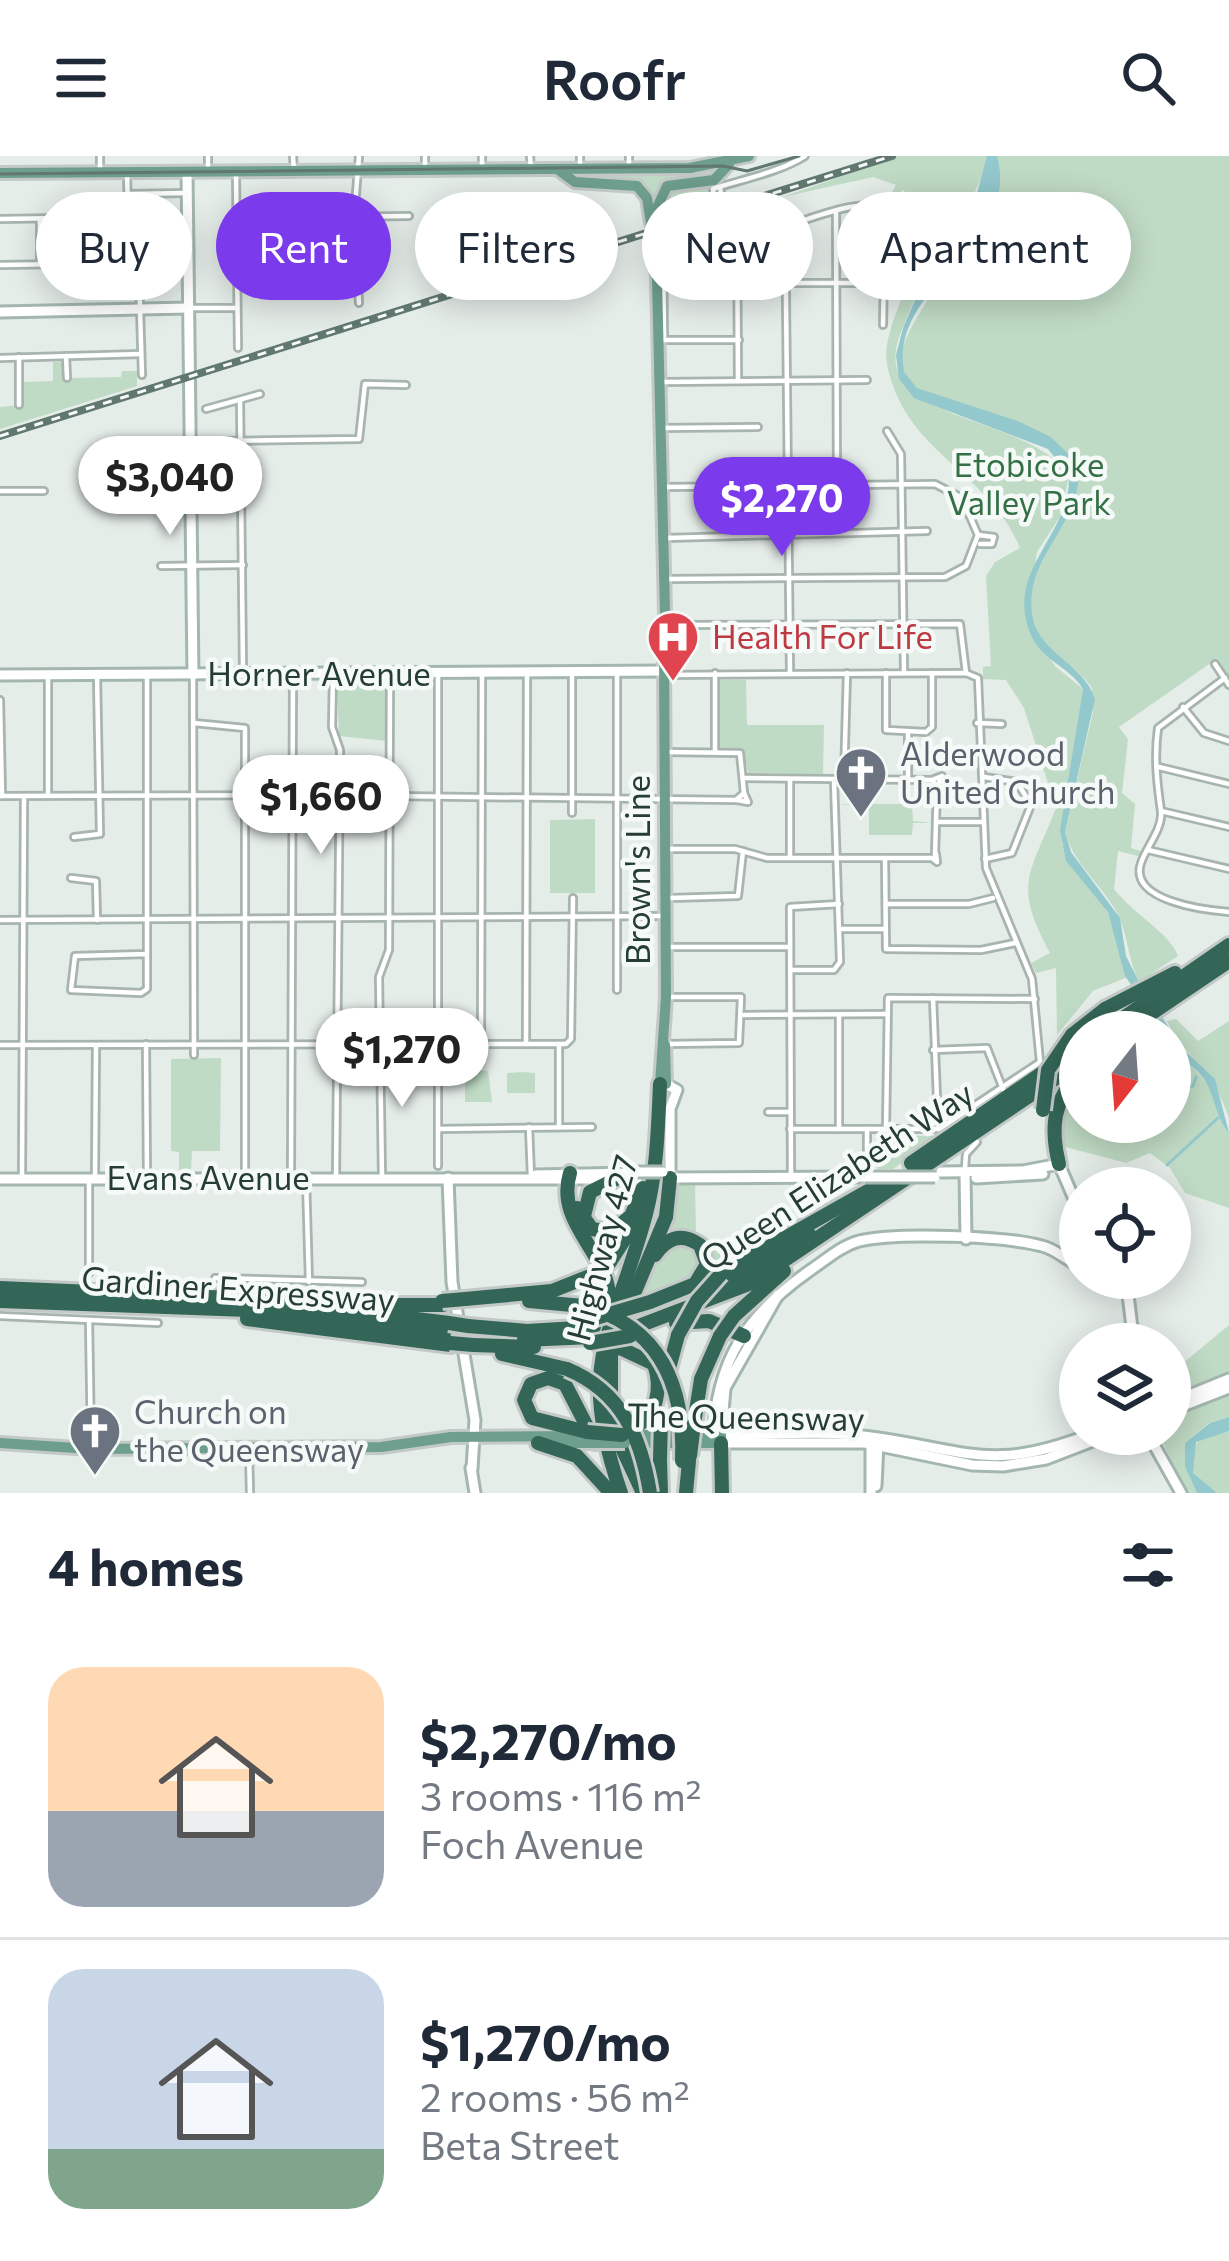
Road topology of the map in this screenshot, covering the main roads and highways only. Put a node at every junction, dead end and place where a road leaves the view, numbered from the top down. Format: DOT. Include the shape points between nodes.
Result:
graph roads {
  1 [pos="749,156"];
  2 [pos="531,162"];
  3 [pos="629,162"];
  4 [pos="425,163"];
  5 [pos="676,163"];
  6 [pos="578,164"];
  7 [pos="729,164"];
  8 [pos="480,165"];
  9 [pos="712,167"];
  10 [pos="556,169"];
  11 [pos="187,172"];
  12 [pos="0,173"];
  13 [pos="706,181"];
  14 [pos="588,183"];
  15 [pos="642,192"];
  16 [pos="662,192"];
  17 [pos="655,300"];
  18 [pos="189,308"];
  19 [pos="0,312"];
  20 [pos="663,673"];
  21 [pos="0,675"];
  22 [pos="194,675"];
  23 [pos="1229,945"];
  24 [pos="1229,961"];
  25 [pos="1139,1011"];
  26 [pos="1152,1011"];
  27 [pos="1059,1052"];
  28 [pos="1059,1059"];
  29 [pos="1059,1076"];
  30 [pos="664,1086"];
  31 [pos="1059,1103"];
  32 [pos="659,1107"];
  33 [pos="1058,1168"];
  34 [pos="667,1175"];
  35 [pos="965,1175"];
  36 [pos="531,1177"];
  37 [pos="451,1178"];
  38 [pos="566,1178"];
  39 [pos="873,1178"];
  40 [pos="0,1179"];
  41 [pos="616,1180"];
  42 [pos="639,1180"];
  43 [pos="900,1181"];
  44 [pos="589,1226"];
  45 [pos="966,1239"];
  46 [pos="1059,1253"];
  47 [pos="636,1265"];
  48 [pos="637,1285"];
  49 [pos="0,1288"];
  50 [pos="273,1300"];
  51 [pos="0,1301"];
  52 [pos="465,1302"];
  53 [pos="592,1330"];
  54 [pos="628,1333"];
  55 [pos="749,1336"];
  56 [pos="447,1337"];
  57 [pos="472,1339"];
  58 [pos="610,1376"];
  59 [pos="1229,1383"];
  60 [pos="1191,1398"];
  61 [pos="618,1430"];
  62 [pos="587,1437"];
  63 [pos="717,1439"];
  64 [pos="472,1440"];
  65 [pos="875,1441"];
  66 [pos="538,1444"];
  67 [pos="1059,1444"];
  68 [pos="0,1446"];
  69 [pos="1059,1452"];
  70 [pos="1161,1455"];
  71 [pos="940,1456"];
  72 [pos="686,1461"];
  73 [pos="1178,1489"];
  74 [pos="475,1493"];
  75 [pos="617,1493"];
  76 [pos="646,1493"];
  77 [pos="661,1493"];
  78 [pos="683,1493"];
  79 [pos="718,1493"];
  80 [pos="873,1493"];
  1 -- 7 [label="main road"];
  2 -- 6 [label="main road"];
  2 -- 8 [label="main road"];
  2 -- 10 [label="main road"];
  3 -- 5 [label="main road"];
  3 -- 6 [label="main road"];
  4 -- 8 [label="main road"];
  4 -- 11 [label="main road"];
  5 -- 9 [label="main road"];
  6 -- 10 [label="main road"];
  6 -- 14 [label="main road" via="579,179"];
  7 -- 9 [label="main road"];
  7 -- 13 [label="main road"];
  9 -- 13 [label="main road"];
  10 -- 14 [label="main road"];
  11 -- 12 [label="main road"];
  11 -- 18 [label="main road"];
  13 -- 16 [label="main road"];
  14 -- 15 [label="main road"];
  17 -- 20 [label="main road, Brown's Line, bridge"];
  18 -- 19 [label="main road"];
  18 -- 22 [label="main road"];
  20 -- 22 [label="main road, Horner Avenue"];
  20 -- 30 [label="main road, Brown's Line"];
  21 -- 22 [label="main road, Horner Avenue"];
  23 -- 25 [label="highway" via="1154,990"];
  24 -- 26 [label="highway"];
  27 -- 39 [label="highway, Queen Elizabeth Way"];
  28 -- 33 [label="highway, bridge" via="1048,1070 1043,1110"];
  29 -- 43 [label="highway, Queen Elizabeth Way"];
  30 -- 32 [label="highway, Highway 427"];
  30 -- 34 [label="main road, Brown's Line" via="676,1089"];
  30 -- 47 [label="highway, Highway 427" via="658,1185"];
  31 -- 33 [label="highway"];
  32 -- 42 [label="highway"];
  32 -- 53 [label="highway, Highway 427" via="649,1200"];
  33 -- 35 [label="main road, Evans Avenue"];
  34 -- 39 [label="main road, Evans Avenue"];
  34 -- 42 [label="main road, Evans Avenue, bridge"];
  34 -- 48 [label="highway" via="666,1217"];
  35 -- 39 [label="main road, Evans Avenue, bridge"];
  35 -- 45 [label="main road"];
  36 -- 37 [label="main road, Evans Avenue"];
  36 -- 38 [label="main road, Evans Avenue"];
  36 -- 38 [label="main road, Evans Avenue"];
  37 -- 40 [label="main road, Evans Avenue"];
  37 -- 64 [label="main road" via="452,1282"];
  38 -- 41 [label="main road, Evans Avenue"];
  38 -- 42 [label="main road, Evans Avenue"];
  38 -- 44 [label="highway"];
  38 -- 53 [label="highway" via="574,1224 609,1281"];
  39 -- 54 [label="highway, Queen Elizabeth Way" via="730,1283"];
  39 -- 77 [label="highway, bridge" via="721,1274 697,1301 678,1335 661,1420"];
  41 -- 42 [label="main road, Evans Avenue"];
  41 -- 44 [label="highway" via="587,1196"];
  42 -- 44 [label="highway" via="624,1225 610,1232"];
  42 -- 52 [label="highway, bridge" via="632,1229 596,1274 552,1291"];
  43 -- 54 [label="highway, Queen Elizabeth Way" via="749,1284"];
  43 -- 72 [label="highway, bridge" via="734,1316 701,1379"];
  45 -- 46 [label="main road"];
  45 -- 55 [label="main road" via="855,1242 766,1301"];
  47 -- 54 [label="highway" via="609,1344 603,1394 609,1418 634,1426 650,1414 658,1375"];
  47 -- 58 [label="highway, Highway 427"];
  48 -- 53 [label="highway, bridge" via="664,1243 680,1237 700,1245 702,1278"];
  48 -- 58 [label="highway"];
  49 -- 50 [label="highway, Gardiner Expressway"];
  50 -- 52 [label="highway, bridge"];
  50 -- 56 [label="highway, Gardiner Expressway"];
  51 -- 56 [label="highway, Gardiner Expressway" via="248,1310"];
  52 -- 53 [label="highway"];
  53 -- 54 [label="highway, Queen Elizabeth Way, bridge"];
  53 -- 57 [label="highway, Queen Elizabeth Way"];
  53 -- 57 [label="highway, Queen Elizabeth Way"];
  53 -- 57 [label="highway" via="558,1346"];
  53 -- 72 [label="highway, bridge" via="632,1327 661,1357 681,1407"];
  53 -- 75 [label="highway, Highway 427" via="597,1411"];
  54 -- 55 [label="highway" via="695,1321"];
  55 -- 63 [label="main road" via="715,1396"];
  56 -- 57 [label="highway, Gardiner Expressway, bridge"];
  56 -- 57 [label="highway, bridge"];
  57 -- 76 [label="highway, bridge" via="600,1387 642,1449"];
  58 -- 61 [label="highway, Highway 427"];
  59 -- 60 [label="main road"];
  61 -- 62 [label="highway, bridge"];
  61 -- 63 [label="main road, The Queensway"];
  61 -- 76 [label="highway, Highway 427"];
  62 -- 64 [label="main road, The Queensway"];
  62 -- 66 [label="main road, The Queensway"];
  62 -- 75 [label="highway" via="535,1420 524,1403 529,1387 548,1378 570,1390"];
  63 -- 65 [label="main road, The Queensway"];
  63 -- 79 [label="highway"];
  64 -- 66 [label="main road, The Queensway"];
  64 -- 68 [label="main road, The Queensway"];
  64 -- 74 [label="main road"];
  65 -- 71 [label="main road, The Queensway"];
  65 -- 80 [label="main road"];
  66 -- 75 [label="highway" via="577,1456"];
  67 -- 71 [label="main road, The Queensway" via="1017,1458"];
  69 -- 71 [label="main road, The Queensway" via="985,1466"];
  70 -- 73 [label="main road"];
  72 -- 78 [label="highway"];
}
